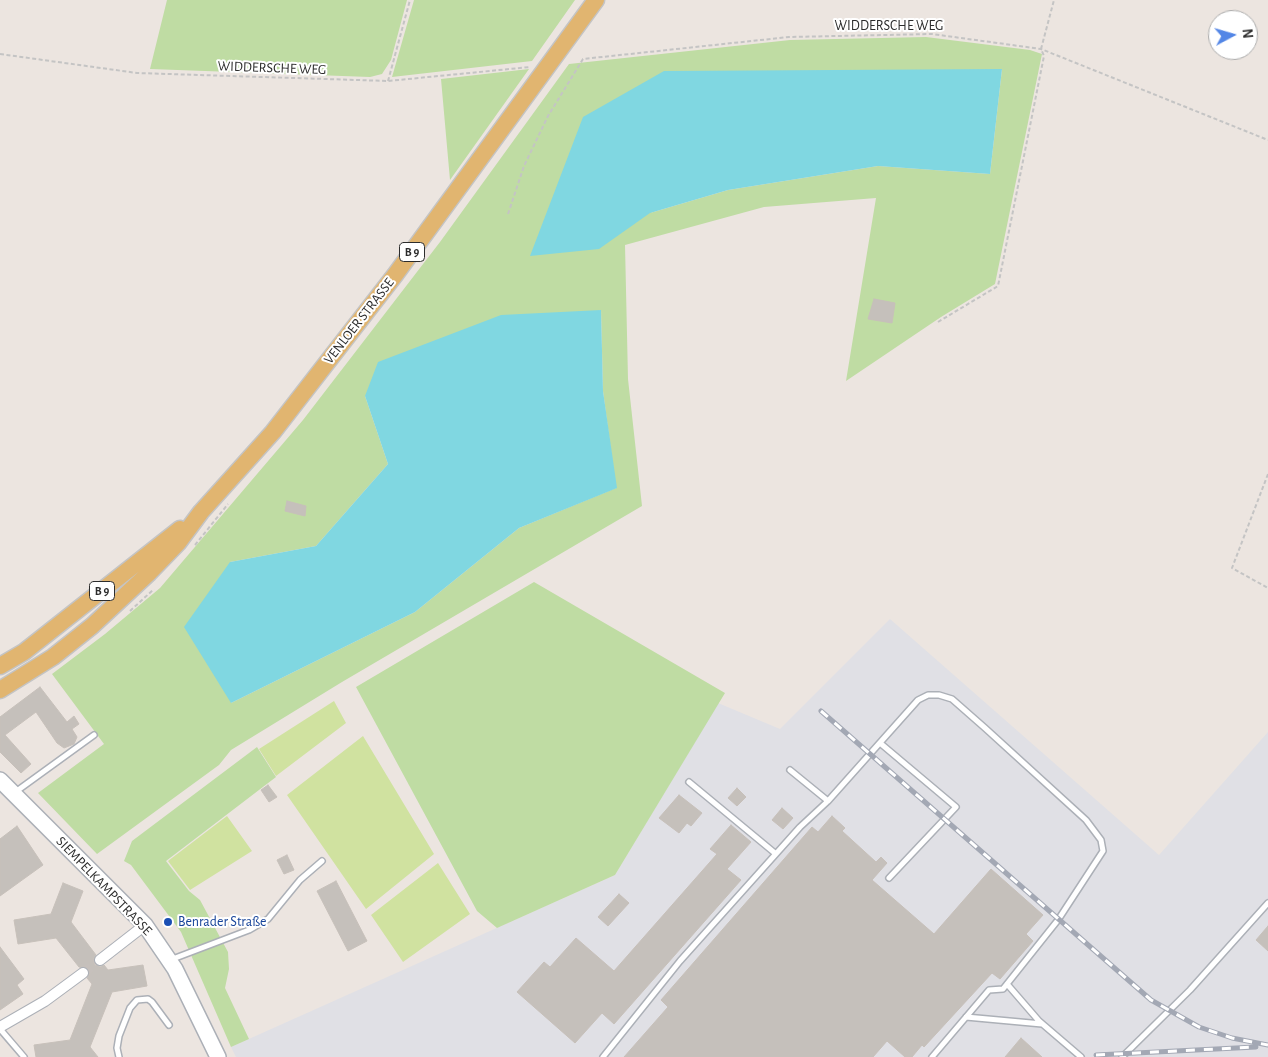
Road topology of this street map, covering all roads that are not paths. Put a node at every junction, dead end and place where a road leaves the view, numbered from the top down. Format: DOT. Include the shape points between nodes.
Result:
graph roads {
  1 [pos="596,0"];
  2 [pos="201,512"];
  3 [pos="0,666"];
  4 [pos="0,690"];
  5 [pos="94,735"];
  6 [pos="880,743"];
  7 [pos="790,770"];
  8 [pos="0,780"];
  9 [pos="689,782"];
  10 [pos="14,794"];
  11 [pos="828,801"];
  12 [pos="776,854"];
  13 [pos="322,861"];
  14 [pos="889,878"];
  15 [pos="1268,903"];
  16 [pos="145,924"];
  17 [pos="100,960"];
  18 [pos="170,960"];
  19 [pos="83,973"];
  20 [pos="1007,984"];
  21 [pos="966,1017"];
  22 [pos="1042,1024"];
  23 [pos="170,1025"];
  24 [pos="0,1028"];
  25 [pos="24,1057"];
  26 [pos="119,1057"];
  27 [pos="218,1057"];
  28 [pos="603,1057"];
  29 [pos="932,1057"];
  30 [pos="1081,1057"];
  31 [pos="1122,1057"];
  1 -- 2 [label="main road, VENLOER STRASSE / B 9" via="395,275 273,432"];
  2 -- 3 [label="main road, VENLOER STRASSE / B 9" via="24,652"];
  2 -- 4 [label="main road, VENLOER STRASSE / B 9" via="161,561 92,626 53,657"];
  5 -- 10 [label="lane"];
  6 -- 11 [label="lane"];
  6 -- 14 [label="lane" via="956,807"];
  6 -- 20 [label="lane" via="918,700 928,694 952,699 1096,830 1103,852 1058,920"];
  7 -- 11 [label="lane"];
  8 -- 10 [label="street, SIEMPELKAMPSTRASSE"];
  9 -- 12 [label="lane"];
  10 -- 16 [label="street, SIEMPELKAMPSTRASSE"];
  11 -- 12 [label="lane"];
  12 -- 28 [label="lane" via="680,961"];
  13 -- 18 [label="lane" via="300,880 268,919 249,930"];
  15 -- 31 [label="lane" via="1190,990"];
  16 -- 17 [label="street"];
  16 -- 18 [label="street, SIEMPELKAMPSTRASSE"];
  18 -- 27 [label="street, SIEMPELKAMPSTRASSE"];
  19 -- 24 [label="street"];
  20 -- 21 [label="lane" via="1003,989 989,990"];
  20 -- 22 [label="lane"];
  21 -- 22 [label="lane"];
  21 -- 29 [label="lane"];
  22 -- 30 [label="lane"];
  23 -- 26 [label="lane" via="148,999 137,1000 130,1008 119,1036"];
  24 -- 25 [label="lane"];
}
